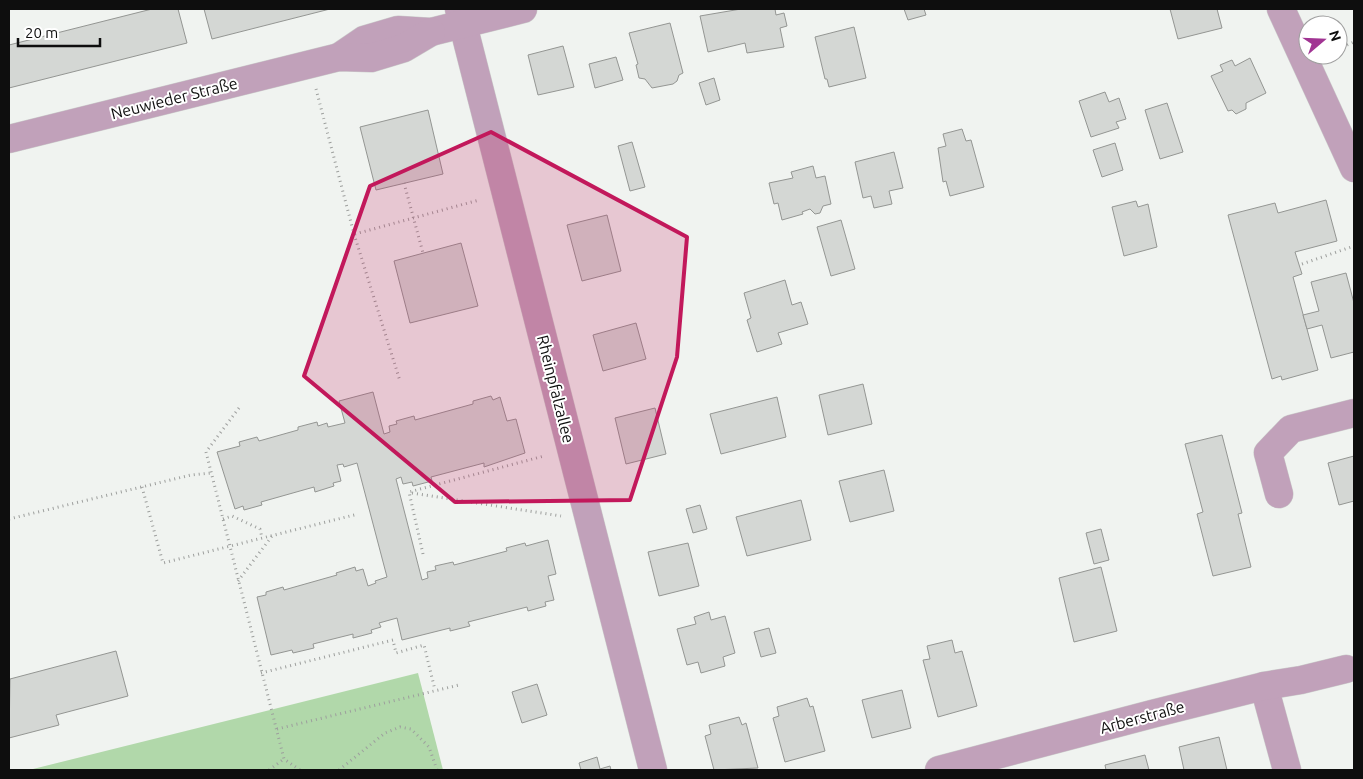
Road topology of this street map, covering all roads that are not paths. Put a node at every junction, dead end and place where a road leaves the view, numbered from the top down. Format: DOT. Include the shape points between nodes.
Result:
graph roads {
  1 [pos="523,9"];
  2 [pos="1281,9"];
  3 [pos="461,17"];
  4 [pos="9,139"];
  5 [pos="1354,168"];
  6 [pos="1354,413"];
  7 [pos="1278,494"];
  8 [pos="1346,669"];
  9 [pos="1264,686"];
  10 [pos="653,770"];
  11 [pos="938,770"];
  12 [pos="1287,770"];
  1 -- 3 [label="street, Neuwieder Straße"];
  2 -- 5 [label="street"];
  3 -- 4 [label="street, Neuwieder Straße" via="404,48 371,58 339,57"];
  3 -- 10 [label="street, Rheinpfalzallee"];
  6 -- 7 [label="street" via="1291,429 1268,453"];
  8 -- 9 [label="street, Arberstraße"];
  9 -- 11 [label="street, Arberstraße"];
  9 -- 12 [label="street"];
}
